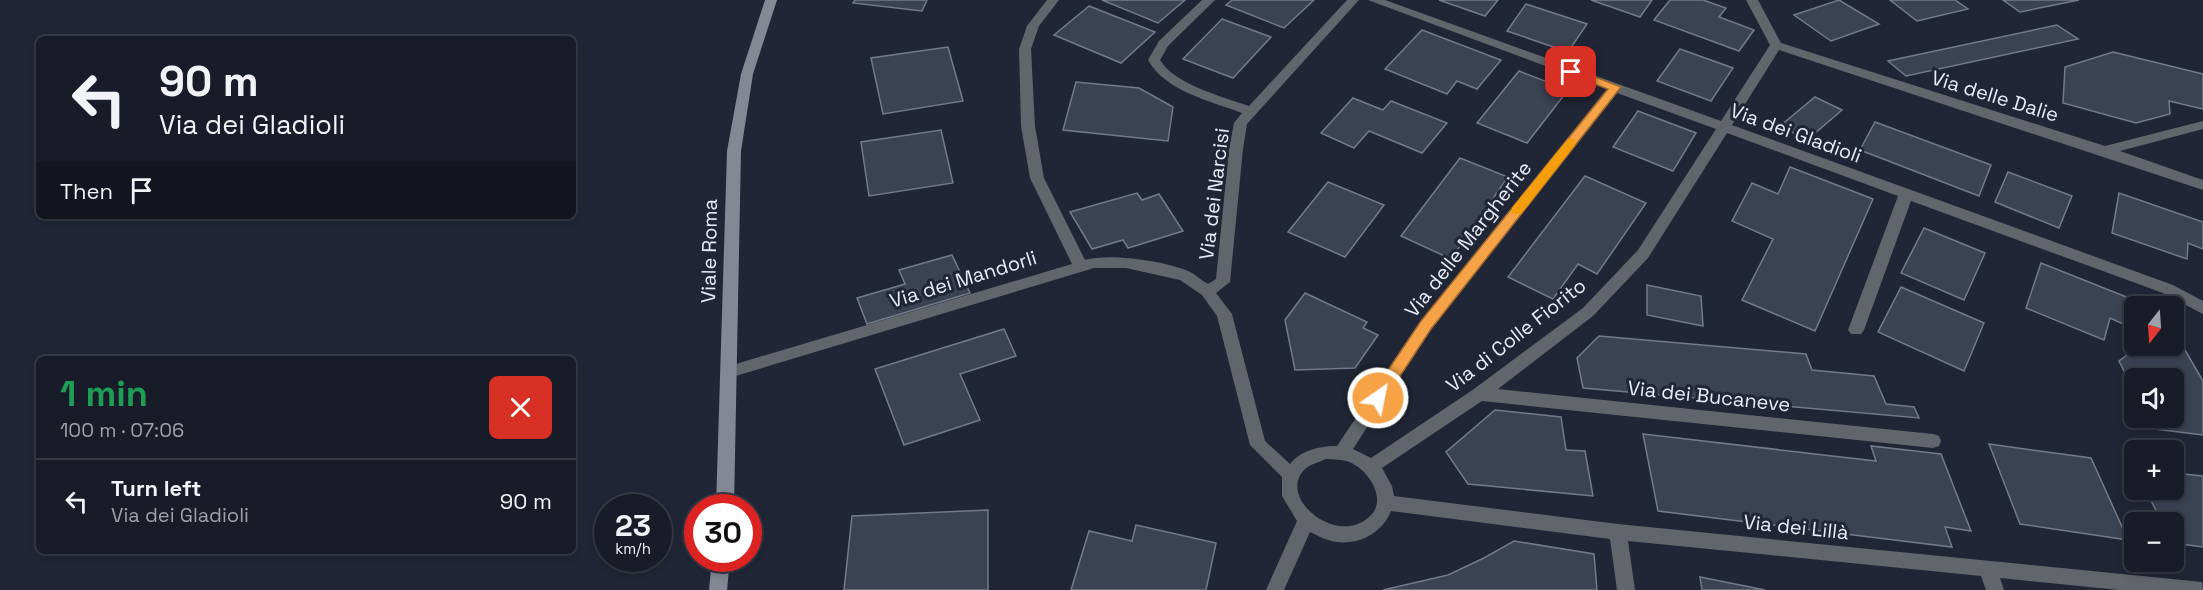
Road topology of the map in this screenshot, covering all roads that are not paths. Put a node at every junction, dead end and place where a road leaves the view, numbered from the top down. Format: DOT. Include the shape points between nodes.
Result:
graph roads {
  1 [pos="771,0"];
  2 [pos="1053,0"];
  3 [pos="1209,0"];
  4 [pos="1353,0"];
  5 [pos="1374,0"];
  6 [pos="1752,0"];
  7 [pos="1776,45"];
  8 [pos="1615,87"];
  9 [pos="1251,112"];
  10 [pos="2203,125"];
  11 [pos="1725,128"];
  12 [pos="2105,151"];
  13 [pos="2203,185"];
  14 [pos="1906,194"];
  15 [pos="1080,266"];
  16 [pos="1207,291"];
  17 [pos="2203,308"];
  18 [pos="1856,330"];
  19 [pos="729,372"];
  20 [pos="1480,394"];
  21 [pos="1933,441"];
  22 [pos="1341,453"];
  23 [pos="1370,467"];
  24 [pos="1291,475"];
  25 [pos="726,494"];
  26 [pos="1386,503"];
  27 [pos="1306,521"];
  28 [pos="1618,532"];
  29 [pos="1987,568"];
  30 [pos="720,572"];
  31 [pos="718,590"];
  32 [pos="1275,590"];
  33 [pos="1626,590"];
  34 [pos="1995,590"];
  35 [pos="2202,590"];
  1 -- 19 [label="street, Viale Roma" via="747,74 734,151"];
  2 -- 15 [label="street" via="1033,26 1025,49 1028,126 1037,178"];
  3 -- 9 [label="street" via="1164,44 1156,54 1155,66 1171,79"];
  4 -- 9 [label="street, Via dei Narcisi"];
  5 -- 8 [label="street, Via dei Gladioli"];
  6 -- 7 [label="street"];
  7 -- 11 [label="street, Via di Colle Fiorito"];
  7 -- 12 [label="street, Via delle Dalie"];
  8 -- 11 [label="street, Via dei Gladioli"];
  8 -- 22 [label="street, Via delle Margherite" via="1426,325"];
  9 -- 16 [label="street, Via dei Narcisi" via="1241,123 1238,136 1222,282"];
  10 -- 12 [label="street"];
  11 -- 14 [label="street, Via dei Gladioli"];
  11 -- 20 [label="street, Via di Colle Fiorito" via="1643,254 1588,312"];
  12 -- 13 [label="street, Via delle Dalie"];
  14 -- 17 [label="street, Via dei Gladioli" via="2168,290"];
  14 -- 18 [label="street"];
  15 -- 16 [label="street, Via dei Mandorli" via="1112,262 1144,266 1184,275"];
  15 -- 19 [label="street, Via dei Mandorli"];
  16 -- 24 [label="street" via="1224,314 1258,445"];
  19 -- 25 [label="street, Viale Roma"];
  20 -- 21 [label="street, Via dei Bucaneve"];
  20 -- 23 [label="street, Via di Colle Fiorito"];
  22 -- 23 [label="street"];
  22 -- 24 [label="street" via="1311,456 1298,464"];
  23 -- 26 [label="street" via="1385,490"];
  24 -- 27 [label="street" via="1290,499"];
  26 -- 27 [label="street" via="1374,524 1348,534 1326,531"];
  26 -- 28 [label="street, Via dei Lillà"];
  27 -- 32 [label="street"];
  28 -- 29 [label="street, Via dei Lillà"];
  28 -- 33 [label="street"];
  29 -- 34 [label="street"];
  29 -- 35 [label="street, Via dei Lillà"];
  30 -- 31 [label="street"];
}
